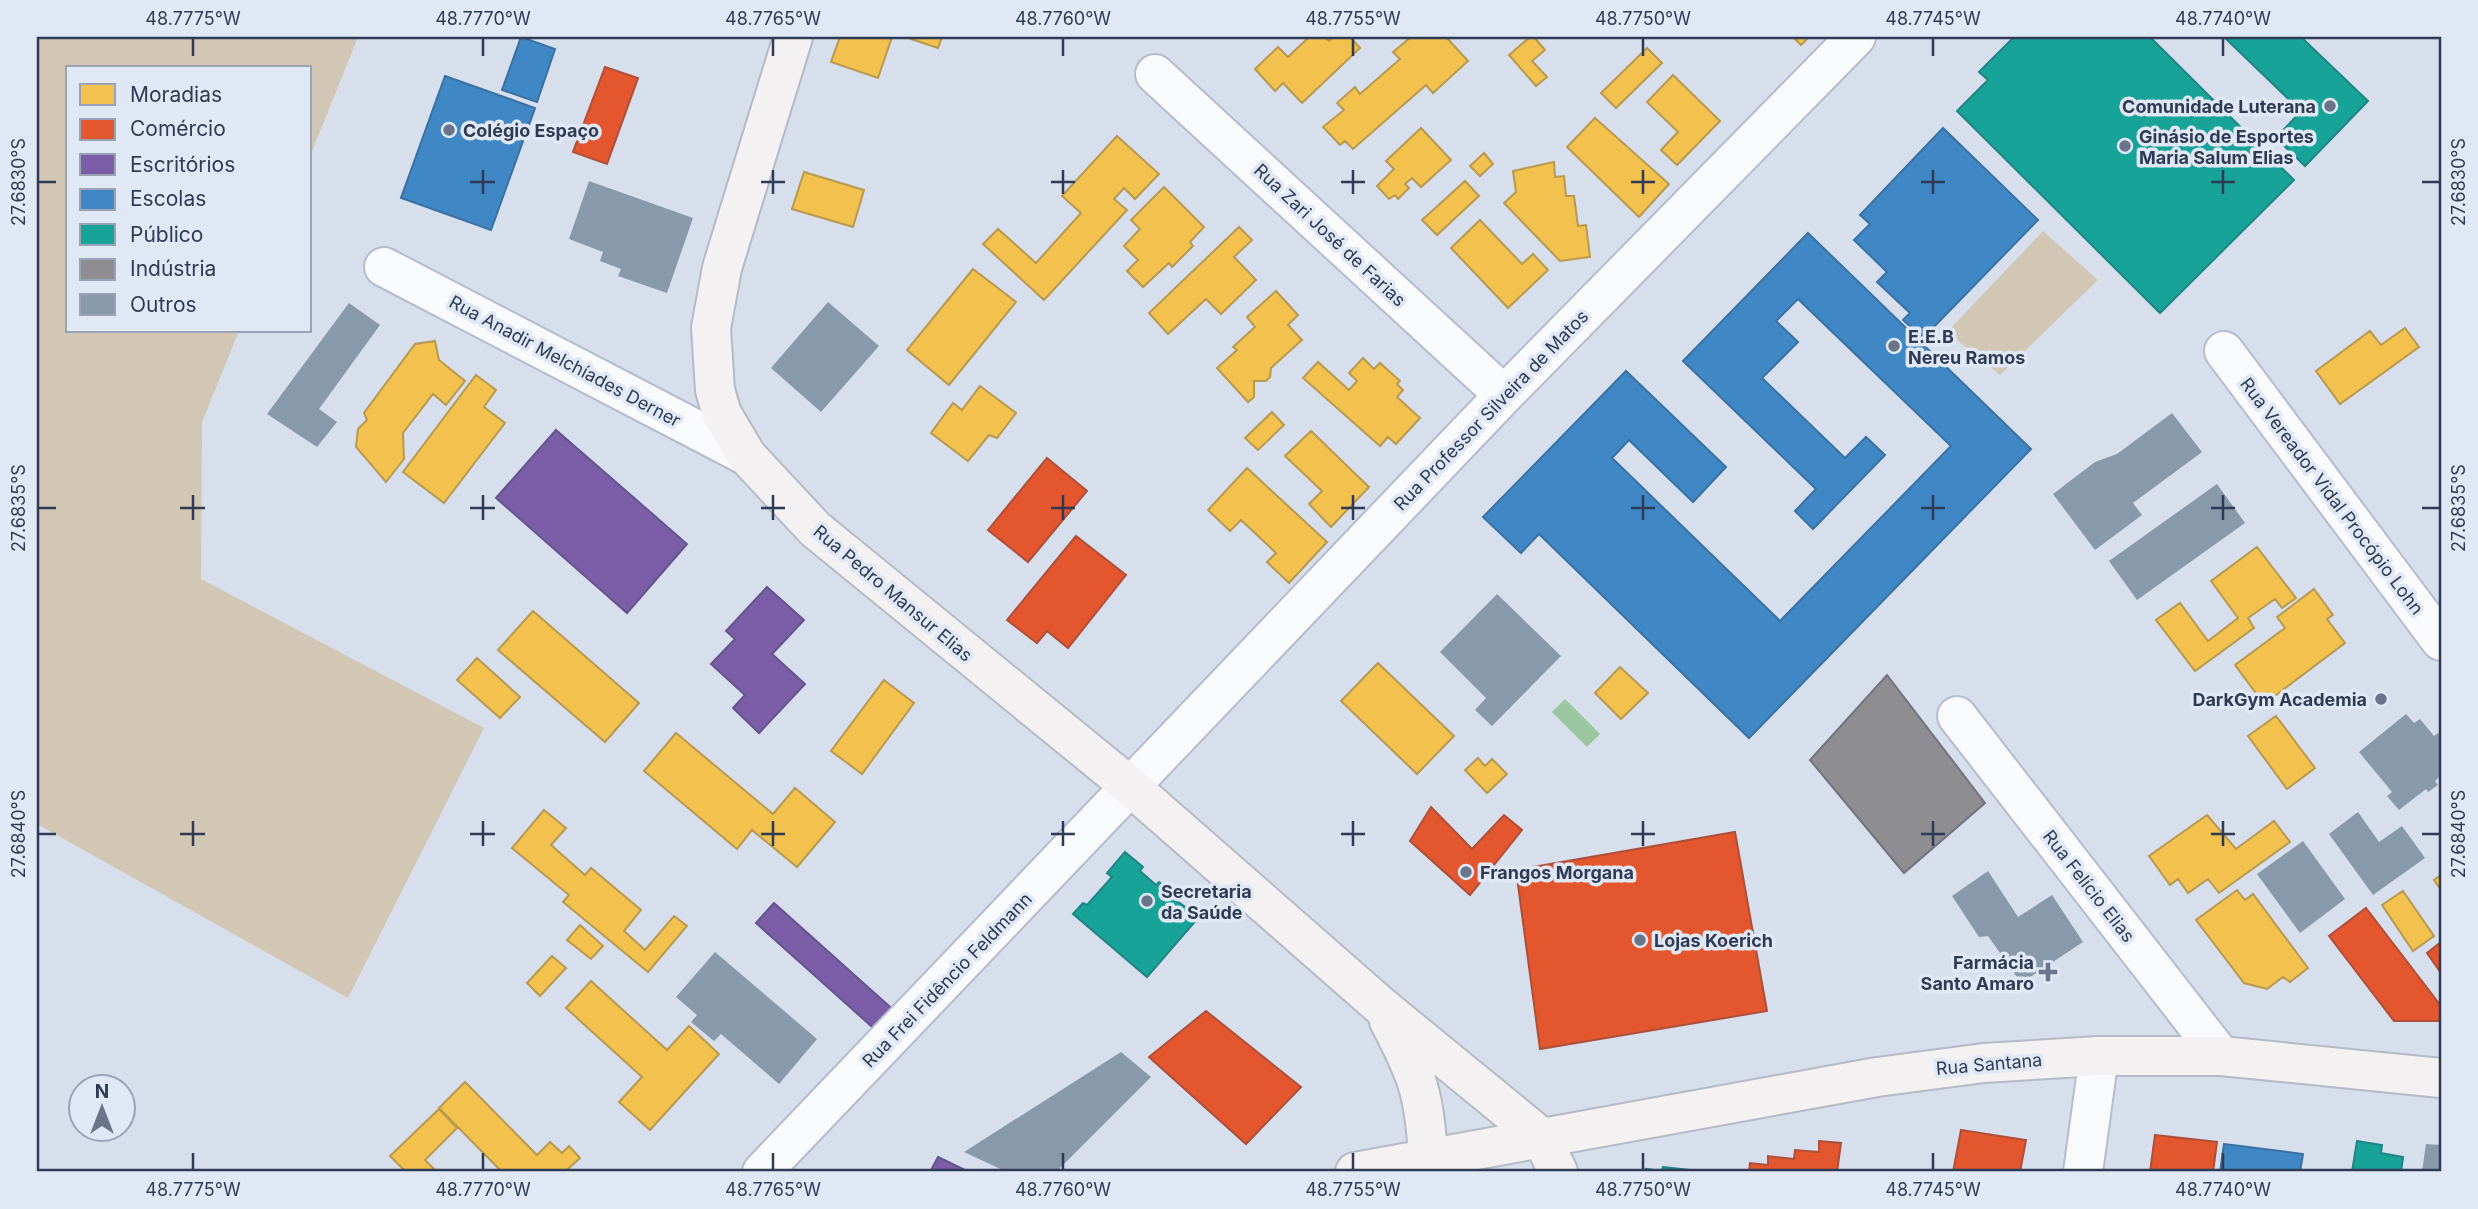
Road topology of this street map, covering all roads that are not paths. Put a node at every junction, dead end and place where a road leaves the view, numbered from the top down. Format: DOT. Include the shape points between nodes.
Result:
graph roads {
  1 [pos="793,37"];
  2 [pos="1856,37"];
  3 [pos="1155,74"];
  4 [pos="384,267"];
  5 [pos="2224,351"];
  6 [pos="1504,395"];
  7 [pos="747,456"];
  8 [pos="2441,641"];
  9 [pos="1957,716"];
  10 [pos="1131,787"];
  11 [pos="1382,1007"];
  12 [pos="2099,1056"];
  13 [pos="2221,1056"];
  14 [pos="2441,1078"];
  15 [pos="1542,1138"];
  16 [pos="1428,1159"];
  17 [pos="762,1172"];
  18 [pos="1355,1172"];
  19 [pos="1558,1172"];
  20 [pos="2083,1172"];
  1 -- 7 [label="main road, Rua Pedro Mansur Elias" via="722,268 711,328 715,390 722,415"];
  2 -- 6 [label="street, Rua Professor Silveira de Matos"];
  3 -- 6 [label="street, Rua Zari José de Farias"];
  4 -- 7 [label="street, Rua Anadir Melchíades Derner"];
  5 -- 8 [label="street, Rua Vereador Vidal Procópio Lohn"];
  6 -- 10 [label="street, Rua Professor Silveira de Matos"];
  7 -- 10 [label="main road, Rua Pedro Mansur Elias" via="814,528"];
  9 -- 13 [label="street, Rua Felício Elias"];
  10 -- 11 [label="main road, Rua Pedro Mansur Elias"];
  10 -- 17 [label="street, Rua Frei Fidêncio Feldmann"];
  11 -- 15 [label="main road, Rua Pedro Mansur Elias"];
  11 -- 16 [label="main road, Rua Pedro Mansur Elias" via="1417,1075 1426,1116"];
  12 -- 13 [label="main road, Rua Santana"];
  12 -- 15 [label="main road, Rua Santana" via="1984,1063 1877,1077"];
  12 -- 20 [label="street"];
  13 -- 14 [label="main road, Rua Santana"];
  15 -- 16 [label="main road, Rua Santana"];
  15 -- 19 [label="main road, Rua Pedro Mansur Elias"];
  16 -- 18 [label="main road, Rua Santana"];
}
